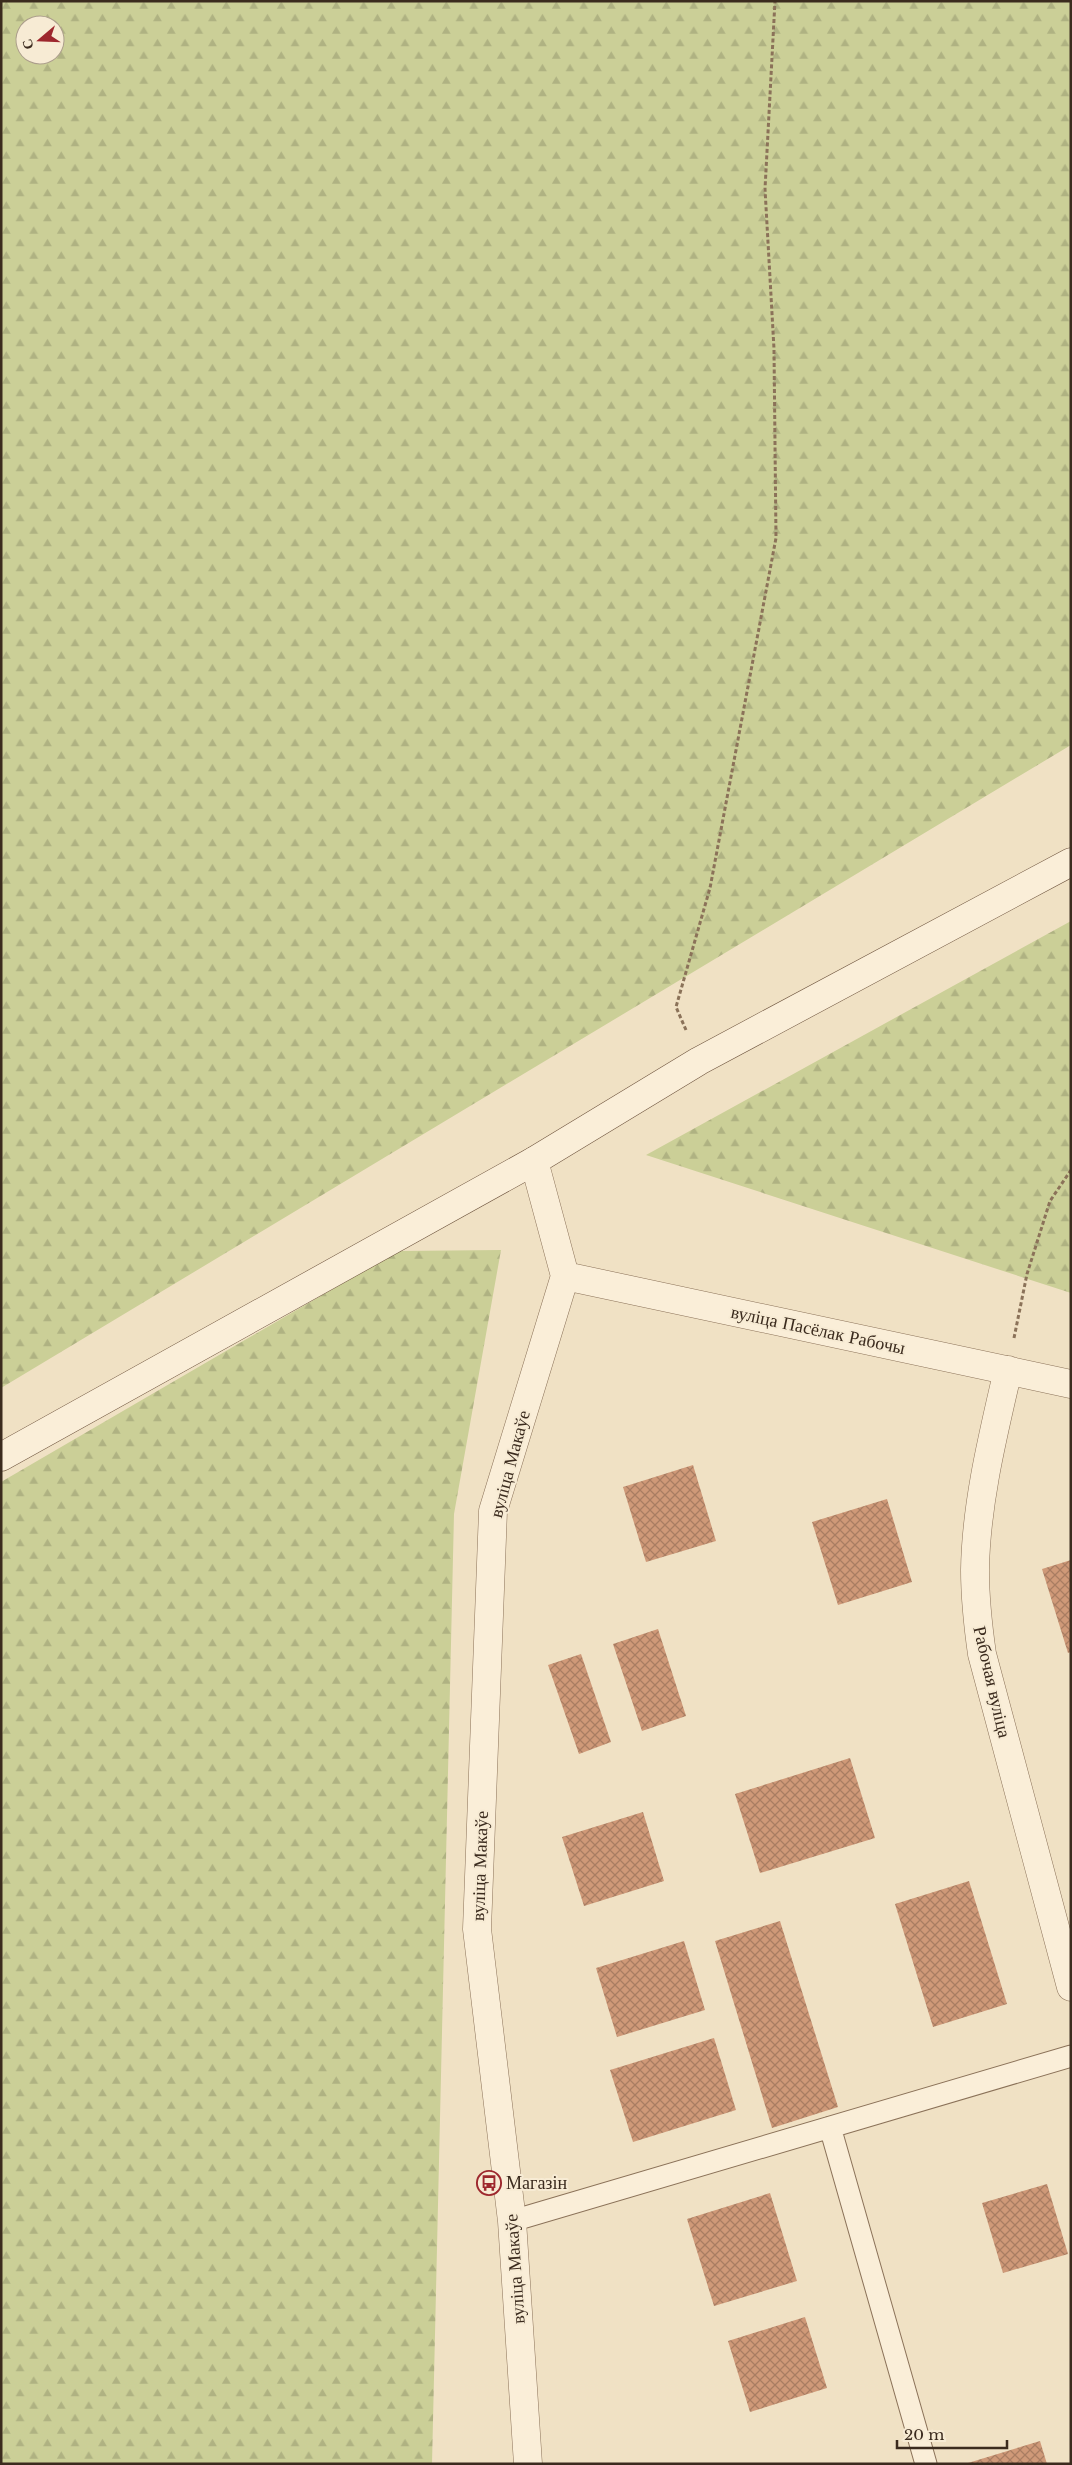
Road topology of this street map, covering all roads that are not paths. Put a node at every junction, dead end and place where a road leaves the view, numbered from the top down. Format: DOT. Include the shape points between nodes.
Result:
graph roads {
  1 [pos="1071,862"];
  2 [pos="534,1161"];
  3 [pos="565,1276"];
  4 [pos="1008,1370"];
  5 [pos="1071,1384"];
  6 [pos="1,1457"];
  7 [pos="1071,1988"];
  8 [pos="1071,2056"];
  9 [pos="830,2127"];
  10 [pos="512,2221"];
  11 [pos="528,2464"];
  12 [pos="926,2464"];
  1 -- 2 [label="street" via="699,1061"];
  2 -- 3 [label="street"];
  2 -- 6 [label="street"];
  3 -- 4 [label="street, вуліца Пасёлак Рабочы"];
  3 -- 10 [label="street, вуліца Макаўе" via="493,1511 477,1929"];
  4 -- 5 [label="street, вуліца Пасёлак Рабочы"];
  4 -- 7 [label="street, Рабочая вуліца" via="979,1525 976,1611 982,1654"];
  8 -- 9 [label="lane"];
  9 -- 10 [label="lane"];
  9 -- 12 [label="lane"];
  10 -- 11 [label="street, вуліца Макаўе"];
}
